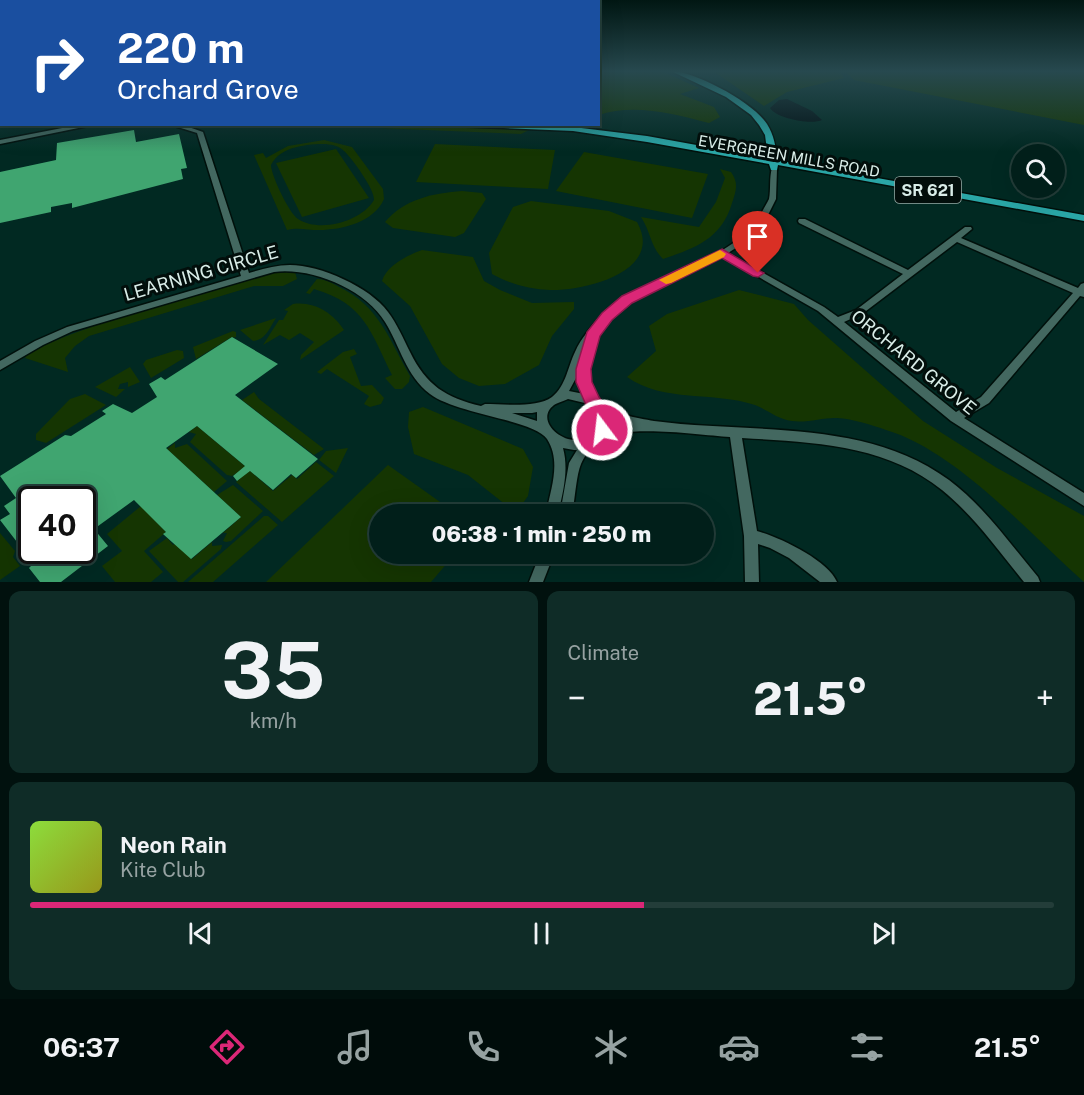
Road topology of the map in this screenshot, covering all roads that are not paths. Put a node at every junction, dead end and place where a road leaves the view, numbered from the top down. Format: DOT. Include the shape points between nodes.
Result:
graph roads {
  1 [pos="730,98"];
  2 [pos="84,126"];
  3 [pos="178,126"];
  4 [pos="561,126"];
  5 [pos="0,142"];
  6 [pos="773,165"];
  7 [pos="1084,218"];
  8 [pos="802,221"];
  9 [pos="1084,225"];
  10 [pos="968,229"];
  11 [pos="955,238"];
  12 [pos="722,253"];
  13 [pos="909,274"];
  14 [pos="246,278"];
  15 [pos="1082,290"];
  16 [pos="838,321"];
  17 [pos="592,335"];
  18 [pos="0,366"];
  19 [pos="554,399"];
  20 [pos="596,404"];
  21 [pos="470,408"];
  22 [pos="955,418"];
  23 [pos="652,426"];
  24 [pos="735,433"];
  25 [pos="548,434"];
  26 [pos="592,439"];
  27 [pos="1084,500"];
  28 [pos="554,504"];
  29 [pos="568,504"];
  30 [pos="751,536"];
  31 [pos="543,564"];
  32 [pos="536,582"];
  33 [pos="752,582"];
  34 [pos="830,582"];
  35 [pos="1033,582"];
  1 -- 6 [label="main road" via="757,117 769,135"];
  2 -- 5 [label="street"];
  3 -- 14 [label="street" via="200,132"];
  4 -- 6 [label="main road, EVERGREEN MILLS ROAD / SR 621"];
  4 -- 6 [label="main road, EVERGREEN MILLS ROAD / SR 621"];
  6 -- 7 [label="main road, EVERGREEN MILLS ROAD / SR 621"];
  6 -- 9 [label="main road, EVERGREEN MILLS ROAD / SR 621"];
  6 -- 12 [label="street" via="775,195 766,215 753,231"];
  8 -- 13 [label="street"];
  10 -- 11 [label="street"];
  11 -- 13 [label="street"];
  11 -- 15 [label="street"];
  12 -- 16 [label="street, ORCHARD GROVE"];
  12 -- 17 [label="street" via="627,300"];
  13 -- 16 [label="street" via="859,312"];
  14 -- 18 [label="street, LEARNING CIRCLE" via="70,329"];
  14 -- 21 [label="street, LEARNING CIRCLE" via="283,268 305,268 361,292 384,313 424,383 435,393"];
  15 -- 22 [label="street" via="985,400"];
  16 -- 22 [label="street, ORCHARD GROVE"];
  17 -- 19 [label="street" via="585,342 571,381"];
  17 -- 20 [label="street" via="584,382"];
  19 -- 20 [label="street" via="576,395"];
  19 -- 21 [label="street, LEARNING CIRCLE" via="532,409"];
  19 -- 25 [label="street" via="541,415"];
  20 -- 23 [label="street" via="614,416"];
  20 -- 26 [label="street" via="604,422"];
  21 -- 25 [label="street, LEARNING CIRCLE" via="521,420"];
  22 -- 27 [label="street, ORCHARD GROVE"];
  23 -- 24 [label="street"];
  23 -- 26 [label="street" via="612,430"];
  24 -- 30 [label="street"];
  24 -- 35 [label="street" via="845,442 907,462 961,499"];
  25 -- 26 [label="street" via="569,445"];
  25 -- 28 [label="street" via="558,449 560,461"];
  26 -- 29 [label="street" via="575,463"];
  30 -- 33 [label="street"];
  30 -- 34 [label="street" via="797,555"];
  31 -- 32 [label="street"];
}
